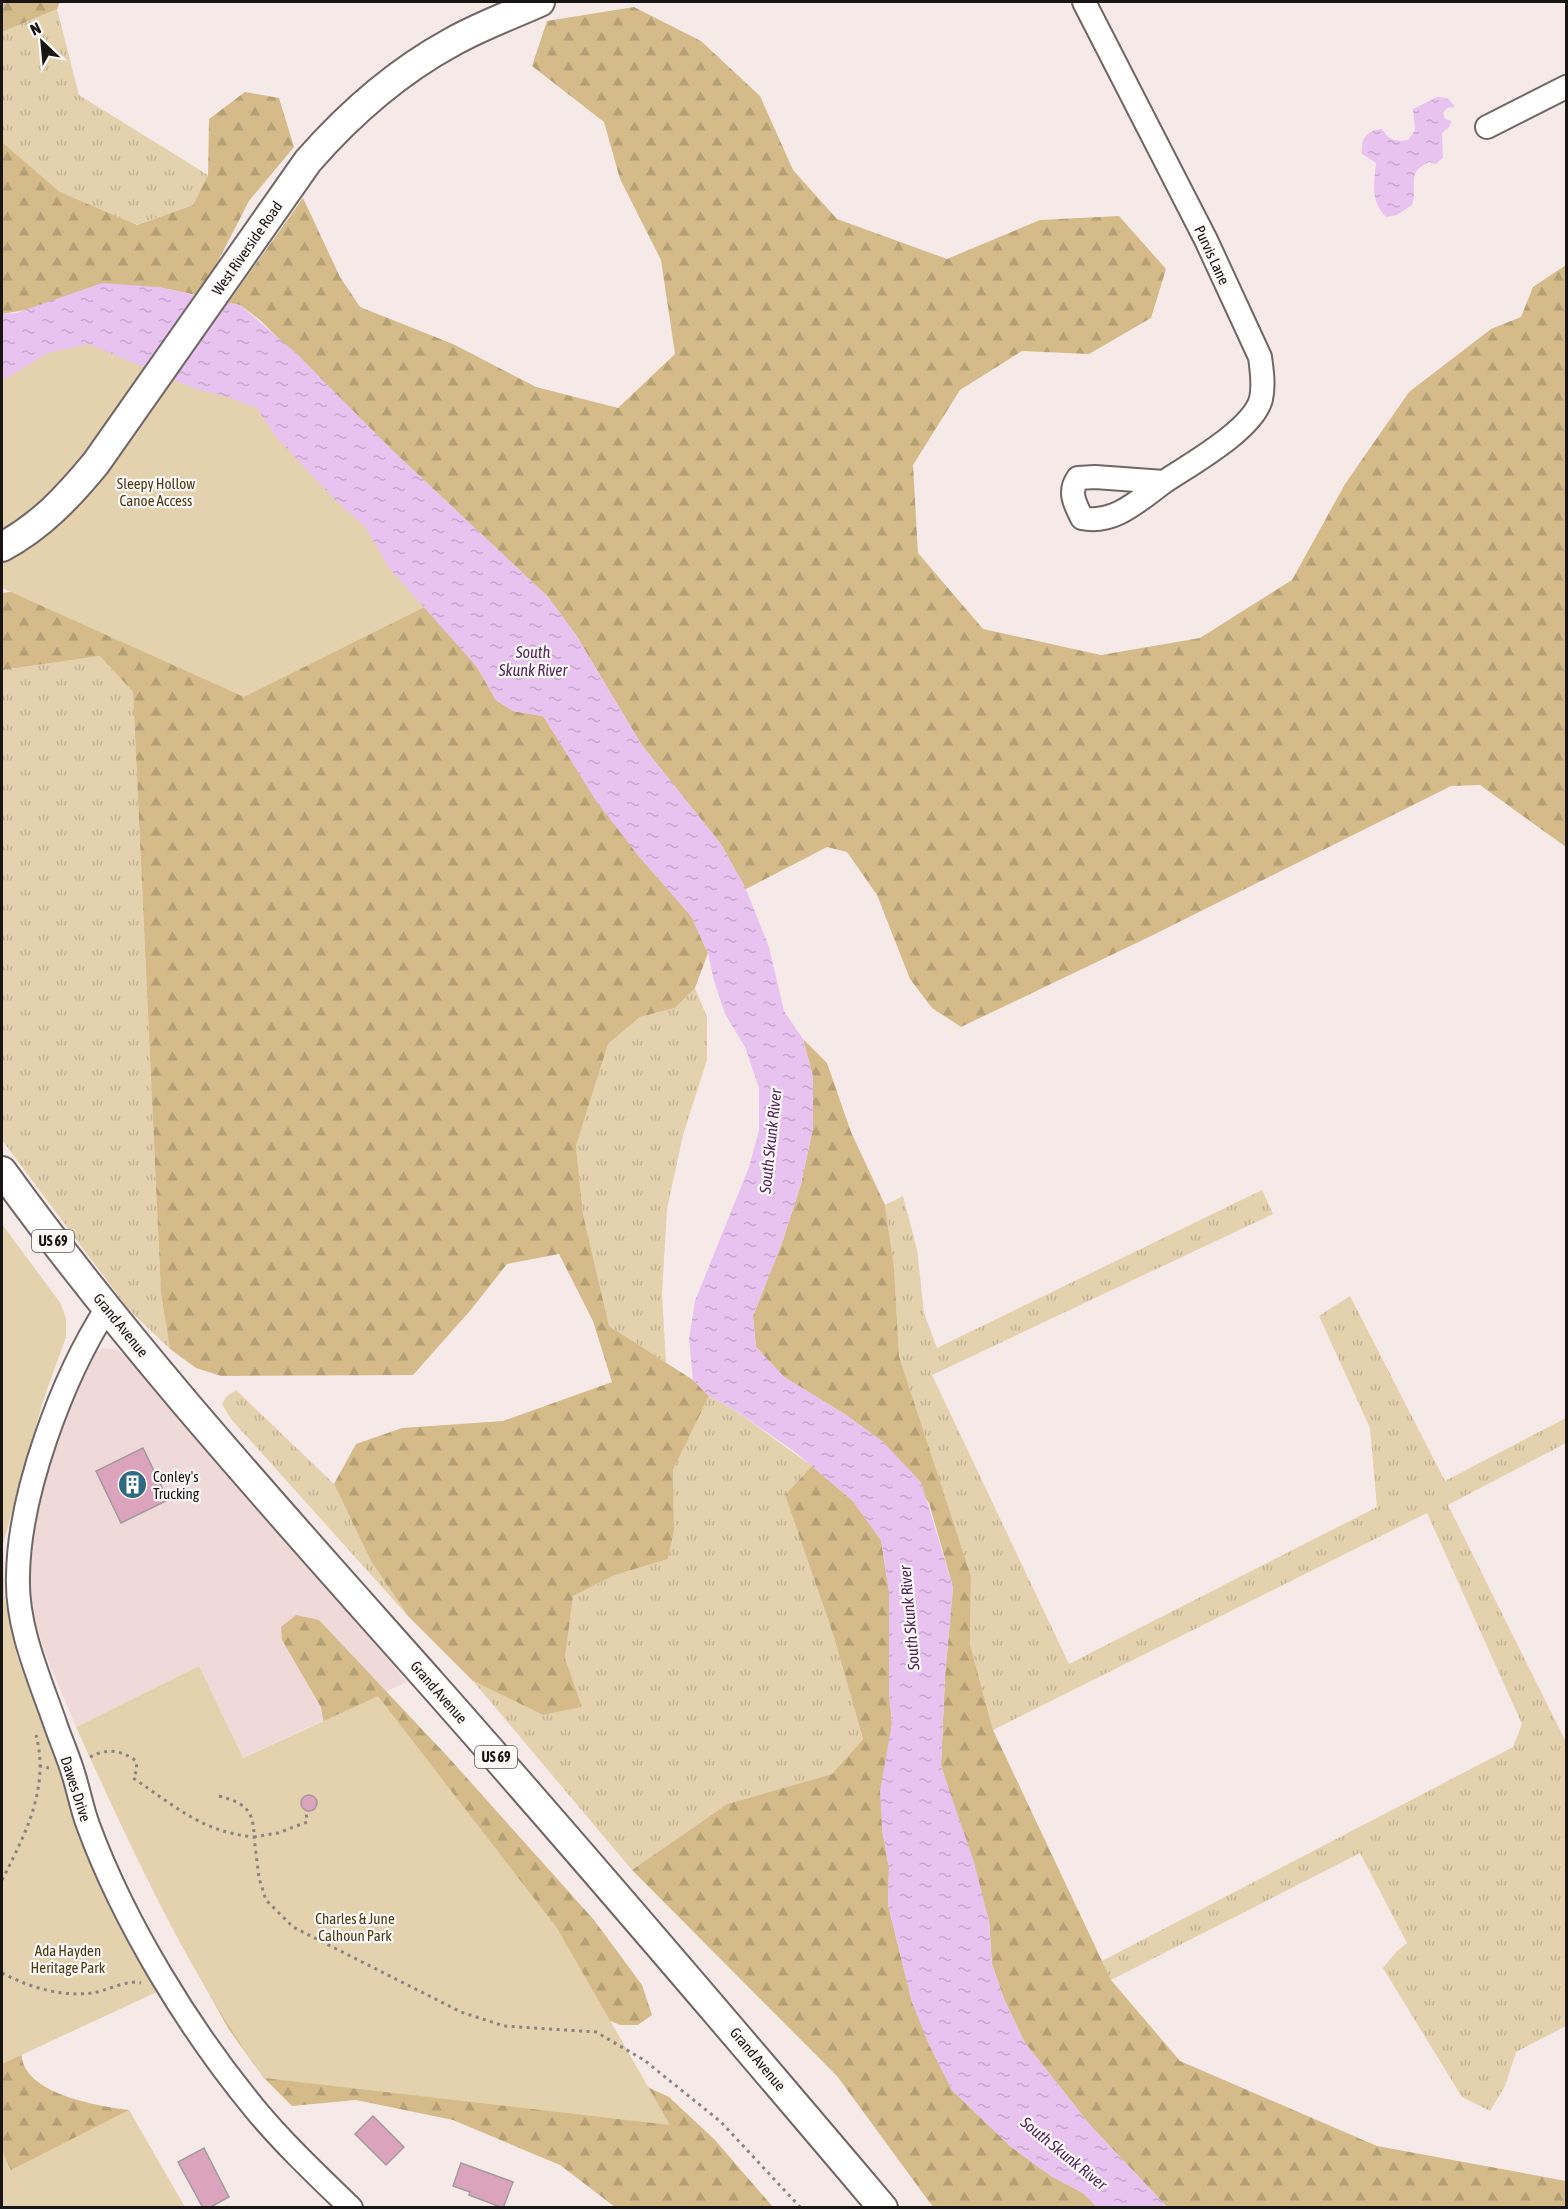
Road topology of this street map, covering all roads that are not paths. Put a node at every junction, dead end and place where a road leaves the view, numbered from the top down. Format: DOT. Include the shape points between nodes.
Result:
graph roads {
  1 [pos="540,2"];
  2 [pos="1084,2"];
  3 [pos="1566,87"];
  4 [pos="1487,127"];
  5 [pos="1164,482"];
  6 [pos="2,547"];
  7 [pos="2,1171"];
  8 [pos="107,1308"];
  9 [pos="351,2208"];
  10 [pos="883,2208"];
  1 -- 6 [label="main road, West Riverside Road" via="453,41 411,66 341,123 308,161 96,464 60,506 26,534"];
  2 -- 5 [label="street, Purvis Lane" via="1206,240 1260,357 1261,400 1250,419"];
  3 -- 4 [label="street"];
  7 -- 8 [label="main road, Grand Avenue / US 69"];
  8 -- 9 [label="street, Dawes Drive" via="85,1343 60,1400 22,1524 17,1579 22,1619 87,1823 158,1970 255,2109"];
  8 -- 10 [label="main road, Grand Avenue / US 69" via="201,1422 627,1905"];
}
